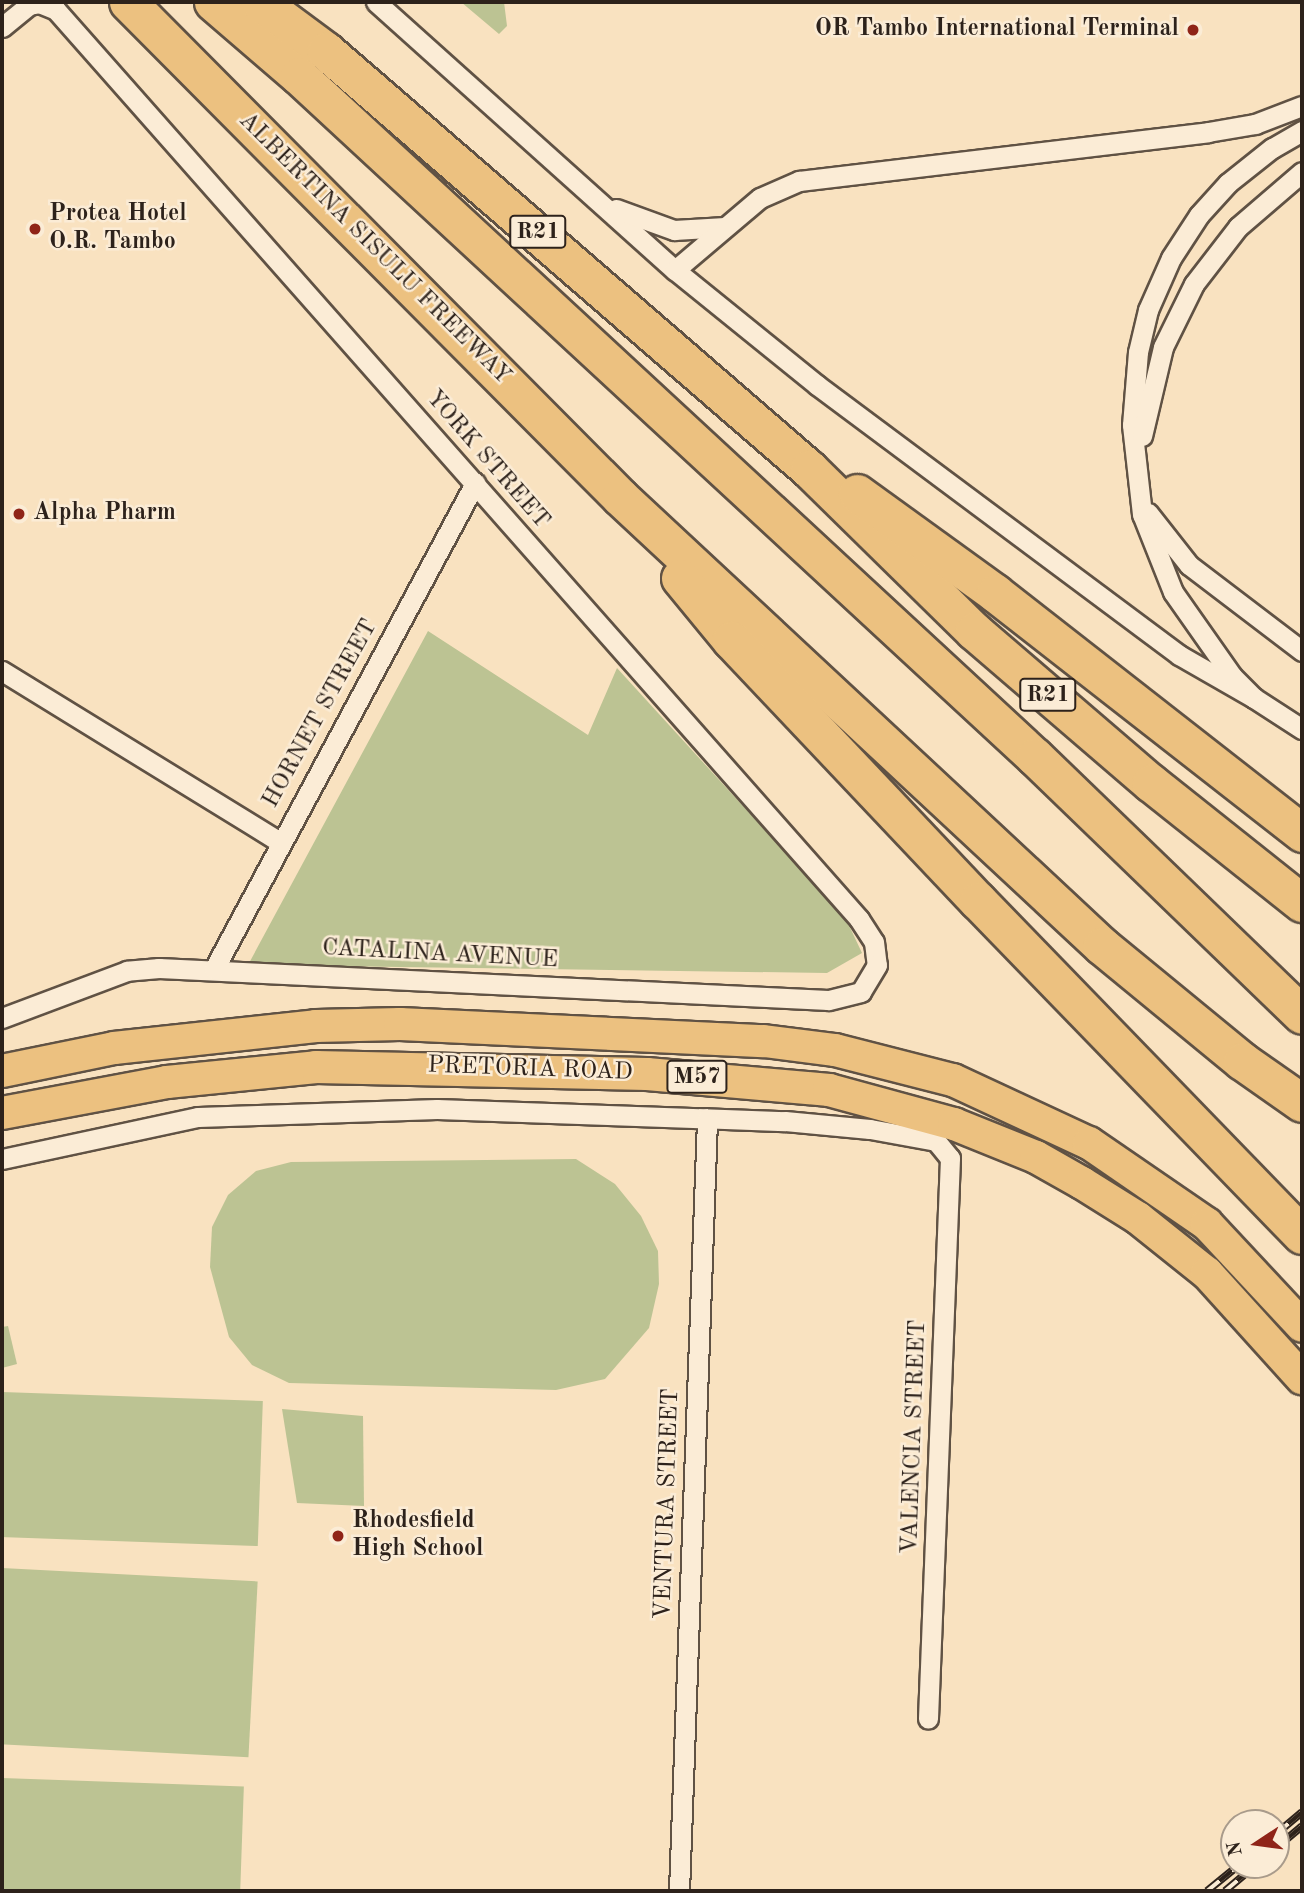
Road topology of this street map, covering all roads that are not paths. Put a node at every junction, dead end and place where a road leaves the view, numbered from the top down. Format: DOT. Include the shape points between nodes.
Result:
graph roads {
  1 [pos="128,2"];
  2 [pos="213,2"];
  3 [pos="260,2"];
  4 [pos="376,2"];
  5 [pos="2,27"];
  6 [pos="1302,106"];
  7 [pos="1302,131"];
  8 [pos="1302,172"];
  9 [pos="608,206"];
  10 [pos="725,227"];
  11 [pos="675,270"];
  12 [pos="809,469"];
  13 [pos="475,483"];
  14 [pos="1138,492"];
  15 [pos="620,497"];
  16 [pos="1302,651"];
  17 [pos="2,671"];
  18 [pos="1254,698"];
  19 [pos="1302,730"];
  20 [pos="1302,833"];
  21 [pos="279,842"];
  22 [pos="1302,903"];
  23 [pos="214,969"];
  24 [pos="874,976"];
  25 [pos="1302,1015"];
  26 [pos="2,1018"];
  27 [pos="2,1071"];
  28 [pos="1302,1103"];
  29 [pos="2,1113"];
  30 [pos="707,1119"];
  31 [pos="2,1159"];
  32 [pos="1302,1235"];
  33 [pos="1302,1326"];
  34 [pos="1302,1378"];
  35 [pos="928,1718"];
  36 [pos="679,1891"];
  1 -- 15 [label="highway, ALBERTINA SISULU FREEWAY"];
  2 -- 25 [label="highway" via="360,132 1035,757"];
  3 -- 12 [label="highway, R21" via="337,60"];
  4 -- 9 [label="street"];
  5 -- 13 [label="street, YORK STREET" via="29,5 39,3 56,10"];
  6 -- 10 [label="street" via="1255,124 1208,132 799,181 760,198"];
  7 -- 14 [label="street" via="1227,183 1199,215 1160,279 1146,320 1134,393"];
  8 -- 14 [label="street" via="1238,227 1179,310 1151,389"];
  9 -- 10 [label="street" via="674,230"];
  9 -- 11 [label="street"];
  10 -- 11 [label="street"];
  11 -- 18 [label="street" via="817,385 1179,655"];
  12 -- 20 [label="highway" via="852,490 995,593"];
  12 -- 22 [label="highway, R21" via="974,631 1151,783"];
  13 -- 21 [label="street, HORNET STREET"];
  13 -- 24 [label="street, YORK STREET" via="859,919 874,942"];
  14 -- 16 [label="street" via="1189,565"];
  14 -- 18 [label="street" via="1156,556 1180,604 1214,656"];
  15 -- 28 [label="highway" via="1102,946 1242,1062"];
  15 -- 32 [label="highway" via="732,640"];
  17 -- 21 [label="street"];
  18 -- 19 [label="street"];
  21 -- 23 [label="street, HORNET STREET"];
  23 -- 24 [label="street, CATALINA AVENUE" via="828,1000 851,998"];
  23 -- 26 [label="street, CATALINA AVENUE" via="127,971"];
  27 -- 33 [label="main road, PRETORIA ROAD / M57" via="114,1048 316,1026 413,1024 764,1041 835,1050 953,1080 1089,1143 1207,1224"];
  29 -- 34 [label="main road, PRETORIA ROAD / M57" via="167,1082 316,1067 647,1074 829,1090 965,1128 1082,1183 1138,1218 1207,1273"];
  30 -- 31 [label="street" via="437,1109 198,1117"];
  30 -- 35 [label="street, VALENCIA STREET" via="870,1129 936,1141 950,1158"];
  30 -- 36 [label="street, VENTURA STREET"];
}
